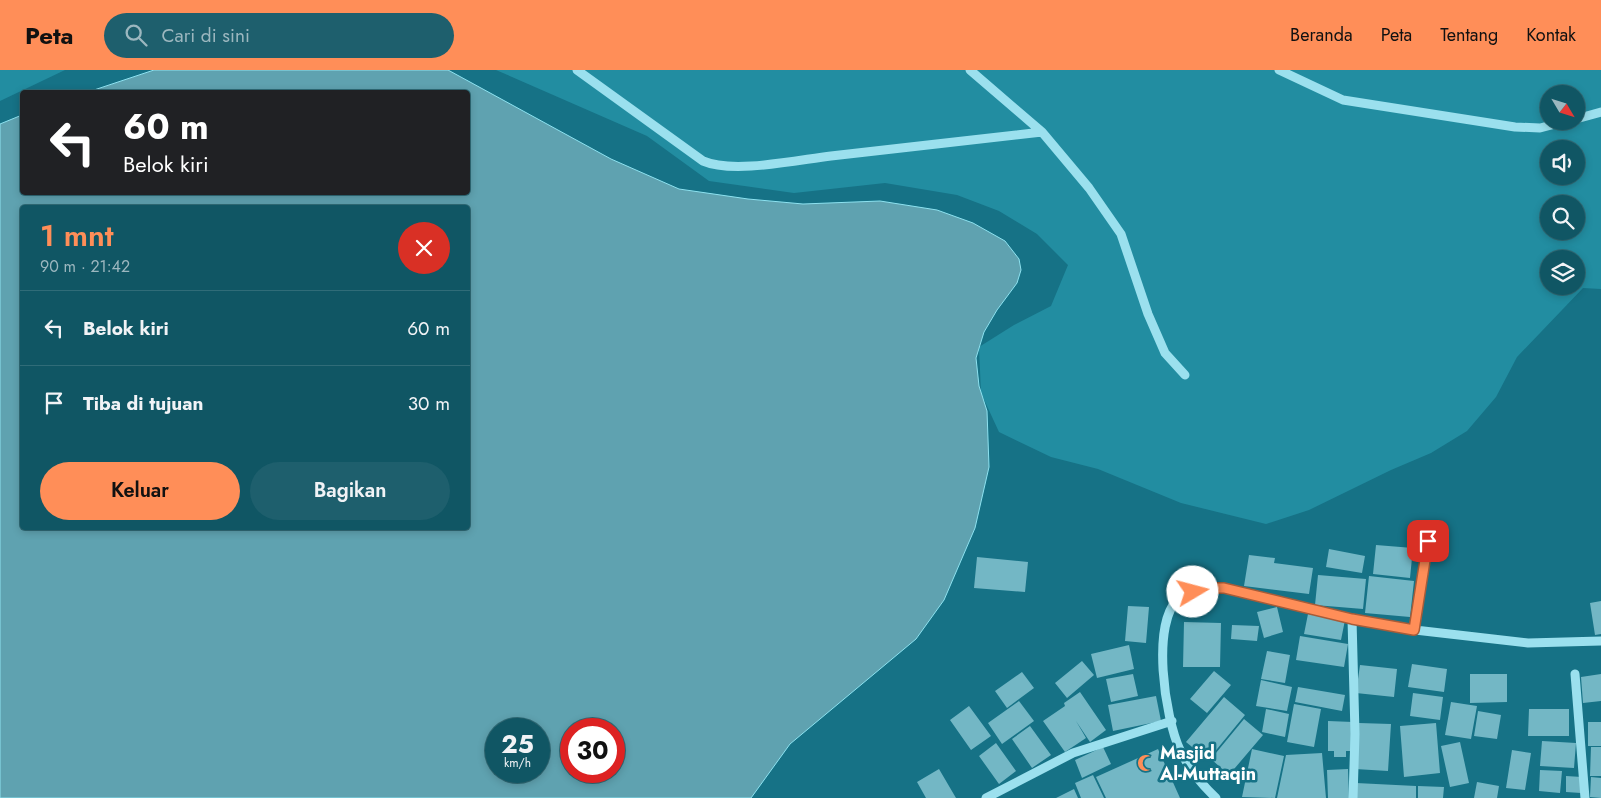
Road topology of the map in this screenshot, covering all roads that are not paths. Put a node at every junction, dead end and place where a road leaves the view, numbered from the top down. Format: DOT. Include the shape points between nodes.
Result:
graph roads {
  1 [pos="577,70"];
  2 [pos="970,70"];
  3 [pos="1279,70"];
  4 [pos="1601,112"];
  5 [pos="1585,116"];
  6 [pos="1540,128"];
  7 [pos="1042,132"];
  8 [pos="1185,375"];
  9 [pos="1428,541"];
  10 [pos="1352,619"];
  11 [pos="1414,630"];
  12 [pos="1601,641"];
  13 [pos="1575,674"];
  14 [pos="1172,721"];
  15 [pos="986,798"];
  16 [pos="1216,798"];
  17 [pos="1353,798"];
  18 [pos="1586,798"];
  1 -- 7 [label="street" via="714,166 782,162"];
  2 -- 7 [label="street"];
  3 -- 6 [label="street" via="1343,100 1515,127"];
  4 -- 5 [label="street"];
  7 -- 8 [label="street" via="1089,188 1121,234 1165,353"];
  9 -- 11 [label="street"];
  10 -- 11 [label="street"];
  10 -- 14 [label="street" via="1224,588 1204,588 1182,596 1172,606 1162,645"];
  10 -- 17 [label="street"];
  11 -- 12 [label="street" via="1528,643"];
  13 -- 18 [label="street"];
  14 -- 15 [label="street" via="1073,753"];
  14 -- 16 [label="street" via="1187,764 1200,784"];
}
